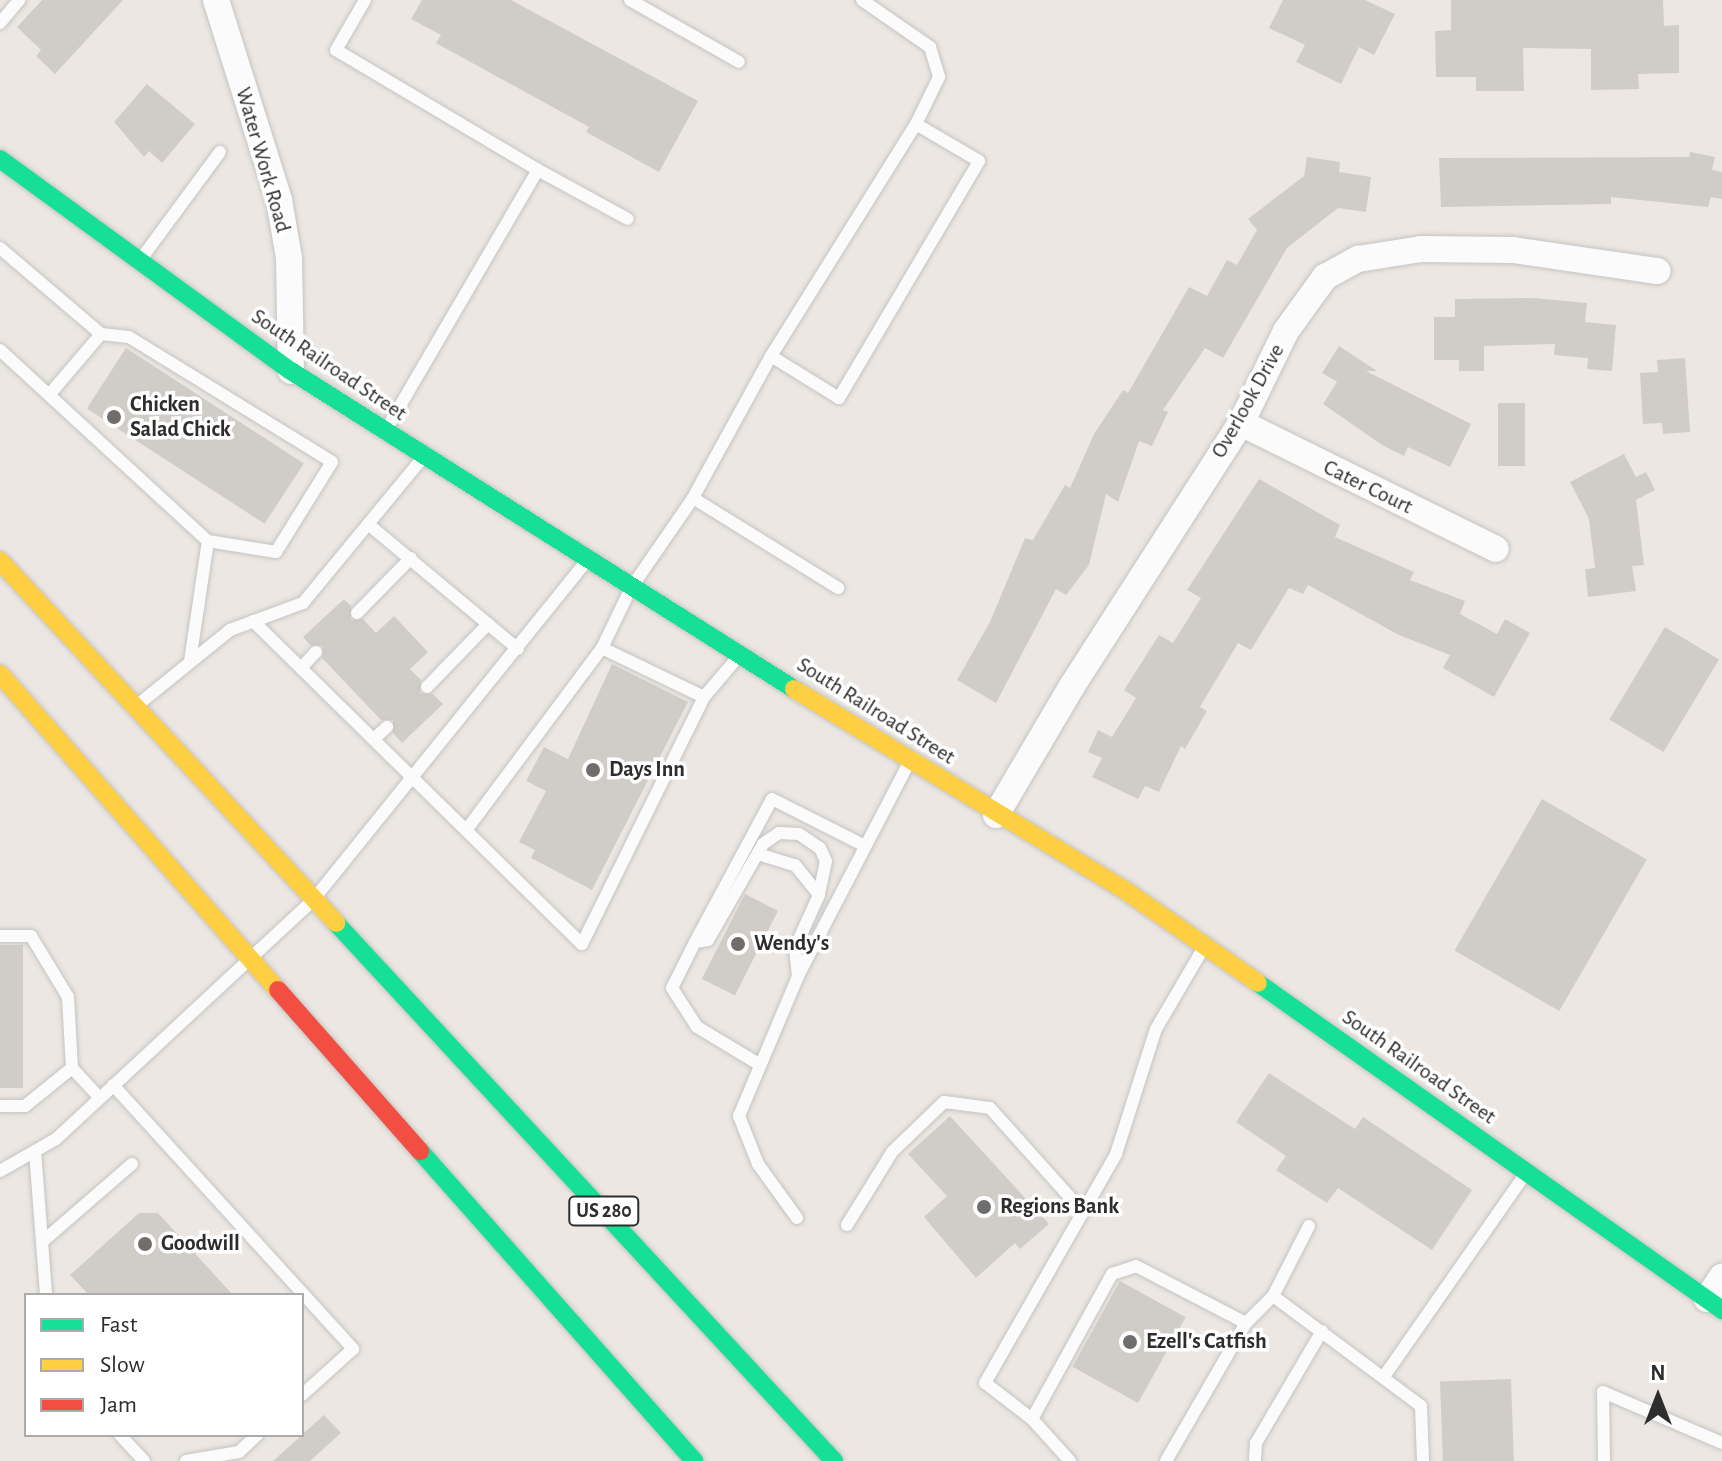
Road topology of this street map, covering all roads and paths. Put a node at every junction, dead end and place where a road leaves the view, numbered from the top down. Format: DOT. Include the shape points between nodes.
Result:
graph roads {
  1 [pos="19,0"];
  2 [pos="216,0"];
  3 [pos="365,0"];
  4 [pos="630,0"];
  5 [pos="862,0"];
  6 [pos="0,23"];
  7 [pos="739,62"];
  8 [pos="916,124"];
  9 [pos="220,152"];
  10 [pos="0,159"];
  11 [pos="538,170"];
  12 [pos="628,219"];
  13 [pos="0,248"];
  14 [pos="139,262"];
  15 [pos="1657,271"];
  16 [pos="101,334"];
  17 [pos="0,350"];
  18 [pos="771,356"];
  19 [pos="291,371"];
  20 [pos="49,395"];
  21 [pos="1241,423"];
  22 [pos="385,431"];
  23 [pos="424,456"];
  24 [pos="693,498"];
  25 [pos="368,524"];
  26 [pos="208,541"];
  27 [pos="1496,549"];
  28 [pos="411,558"];
  29 [pos="0,561"];
  30 [pos="586,562"];
  31 [pos="631,588"];
  32 [pos="838,588"];
  33 [pos="357,613"];
  34 [pos="253,621"];
  35 [pos="488,624"];
  36 [pos="602,648"];
  37 [pos="518,649"];
  38 [pos="316,652"];
  39 [pos="740,655"];
  40 [pos="190,662"];
  41 [pos="301,668"];
  42 [pos="0,674"];
  43 [pos="427,687"];
  44 [pos="704,697"];
  45 [pos="135,707"];
  46 [pos="387,727"];
  47 [pos="374,739"];
  48 [pos="911,760"];
  49 [pos="412,776"];
  50 [pos="996,815"];
  51 [pos="467,829"];
  52 [pos="865,846"];
  53 [pos="758,854"];
  54 [pos="819,895"];
  55 [pos="313,900"];
  56 [pos="0,936"];
  57 [pos="695,942"];
  58 [pos="1204,946"];
  59 [pos="249,957"];
  60 [pos="798,976"];
  61 [pos="757,1063"];
  62 [pos="72,1068"];
  63 [pos="113,1085"];
  64 [pos="100,1098"];
  65 [pos="0,1106"];
  66 [pos="35,1151"];
  67 [pos="132,1164"];
  68 [pos="0,1171"];
  69 [pos="1526,1172"];
  70 [pos="1083,1212"];
  71 [pos="797,1218"];
  72 [pos="847,1225"];
  73 [pos="1309,1226"];
  74 [pos="42,1242"];
  75 [pos="1722,1277"];
  76 [pos="46,1293"];
  77 [pos="302,1293"];
  78 [pos="304,1295"];
  79 [pos="1273,1296"];
  80 [pos="1715,1304"];
  81 [pos="1246,1323"];
  82 [pos="1322,1331"];
  83 [pos="1385,1375"];
  84 [pos="304,1393"];
  85 [pos="1032,1419"];
  86 [pos="122,1437"];
  87 [pos="255,1437"];
  88 [pos="1722,1443"];
  89 [pos="144,1461"];
  90 [pos="186,1461"];
  91 [pos="694,1461"];
  92 [pos="834,1461"];
  93 [pos="1070,1461"];
  94 [pos="1166,1461"];
  95 [pos="1255,1461"];
  96 [pos="1423,1461"];
  97 [pos="1604,1461"];
  1 -- 6 [label="lane"];
  2 -- 19 [label="street, Water Work Road" via="279,200 289,258"];
  3 -- 11 [label="lane" via="336,50"];
  4 -- 7 [label="lane"];
  5 -- 8 [label="lane" via="930,47 939,77"];
  8 -- 18 [label="lane"];
  8 -- 18 [label="lane" via="979,161 839,398"];
  9 -- 14 [label="lane"];
  10 -- 14 [label="main road, South Railroad Street"];
  11 -- 12 [label="lane"];
  11 -- 22 [label="lane"];
  13 -- 16 [label="lane"];
  14 -- 19 [label="main road, South Railroad Street"];
  15 -- 21 [label="street, Overlook Drive" via="1513,250 1421,249 1358,259 1325,277 1286,331"];
  16 -- 20 [label="lane"];
  16 -- 26 [label="lane" via="129,337 332,462 276,552"];
  17 -- 20 [label="lane"];
  18 -- 24 [label="lane"];
  19 -- 22 [label="main road, South Railroad Street"];
  20 -- 26 [label="lane"];
  21 -- 27 [label="street, Cater Court"];
  21 -- 50 [label="street, Overlook Drive"];
  22 -- 23 [label="main road, South Railroad Street"];
  23 -- 25 [label="lane"];
  23 -- 30 [label="main road, South Railroad Street"];
  24 -- 31 [label="lane"];
  24 -- 32 [label="lane"];
  25 -- 28 [label="lane"];
  25 -- 34 [label="lane" via="303,603"];
  26 -- 40 [label="lane"];
  28 -- 33 [label="lane"];
  28 -- 35 [label="lane"];
  29 -- 45 [label="main road, US 280"];
  30 -- 31 [label="main road, South Railroad Street"];
  30 -- 37 [label="lane"];
  31 -- 36 [label="lane"];
  31 -- 39 [label="main road, South Railroad Street"];
  34 -- 40 [label="lane" via="230,630"];
  34 -- 41 [label="lane"];
  35 -- 37 [label="lane"];
  35 -- 43 [label="lane"];
  36 -- 44 [label="lane"];
  36 -- 51 [label="lane"];
  37 -- 49 [label="lane"];
  38 -- 41 [label="lane"];
  39 -- 44 [label="lane"];
  39 -- 48 [label="main road, South Railroad Street"];
  40 -- 45 [label="lane"];
  41 -- 47 [label="lane"];
  42 -- 59 [label="main road"];
  44 -- 51 [label="lane" via="582,944"];
  45 -- 55 [label="main road, US 280"];
  46 -- 47 [label="lane"];
  47 -- 49 [label="lane"];
  48 -- 50 [label="main road, South Railroad Street"];
  48 -- 52 [label="lane"];
  49 -- 51 [label="lane"];
  49 -- 55 [label="lane"];
  50 -- 58 [label="main road, South Railroad Street" via="1129,893"];
  52 -- 57 [label="lane" via="772,799"];
  52 -- 60 [label="lane"];
  53 -- 54 [label="lane" via="795,865"];
  53 -- 54 [label="lane" via="779,833 799,834 820,848 826,861"];
  53 -- 57 [label="lane" via="708,940"];
  54 -- 60 [label="lane" via="795,948"];
  55 -- 59 [label="lane"];
  55 -- 92 [label="main road, US 280"];
  56 -- 62 [label="lane" via="31,936 68,997"];
  57 -- 61 [label="lane" via="672,988 697,1027"];
  58 -- 69 [label="main road, South Railroad Street"];
  58 -- 70 [label="lane" via="1156,1029 1116,1154"];
  59 -- 63 [label="lane"];
  59 -- 91 [label="main road"];
  60 -- 61 [label="lane"];
  61 -- 71 [label="lane" via="739,1116 758,1164"];
  62 -- 64 [label="lane"];
  62 -- 65 [label="lane" via="25,1106"];
  63 -- 64 [label="lane"];
  63 -- 77 [label="lane"];
  64 -- 66 [label="lane"];
  66 -- 68 [label="lane"];
  66 -- 74 [label="lane"];
  67 -- 74 [label="lane"];
  69 -- 80 [label="main road, South Railroad Street"];
  69 -- 83 [label="lane"];
  70 -- 72 [label="lane" via="990,1108 944,1102 892,1152"];
  70 -- 85 [label="lane" via="985,1383"];
  73 -- 79 [label="lane"];
  74 -- 76 [label="lane"];
  75 -- 80 [label="street"];
  78 -- 84 [label="lane" via="353,1349"];
  79 -- 81 [label="lane"];
  79 -- 82 [label="lane"];
  81 -- 85 [label="lane" via="1136,1266 1112,1274"];
  81 -- 94 [label="lane"];
  82 -- 83 [label="lane"];
  82 -- 95 [label="lane" via="1256,1443"];
  83 -- 96 [label="lane" via="1421,1406"];
  85 -- 93 [label="lane"];
  86 -- 89 [label="lane"];
  87 -- 90 [label="lane" via="239,1452"];
  88 -- 97 [label="lane" via="1603,1392"];
}
